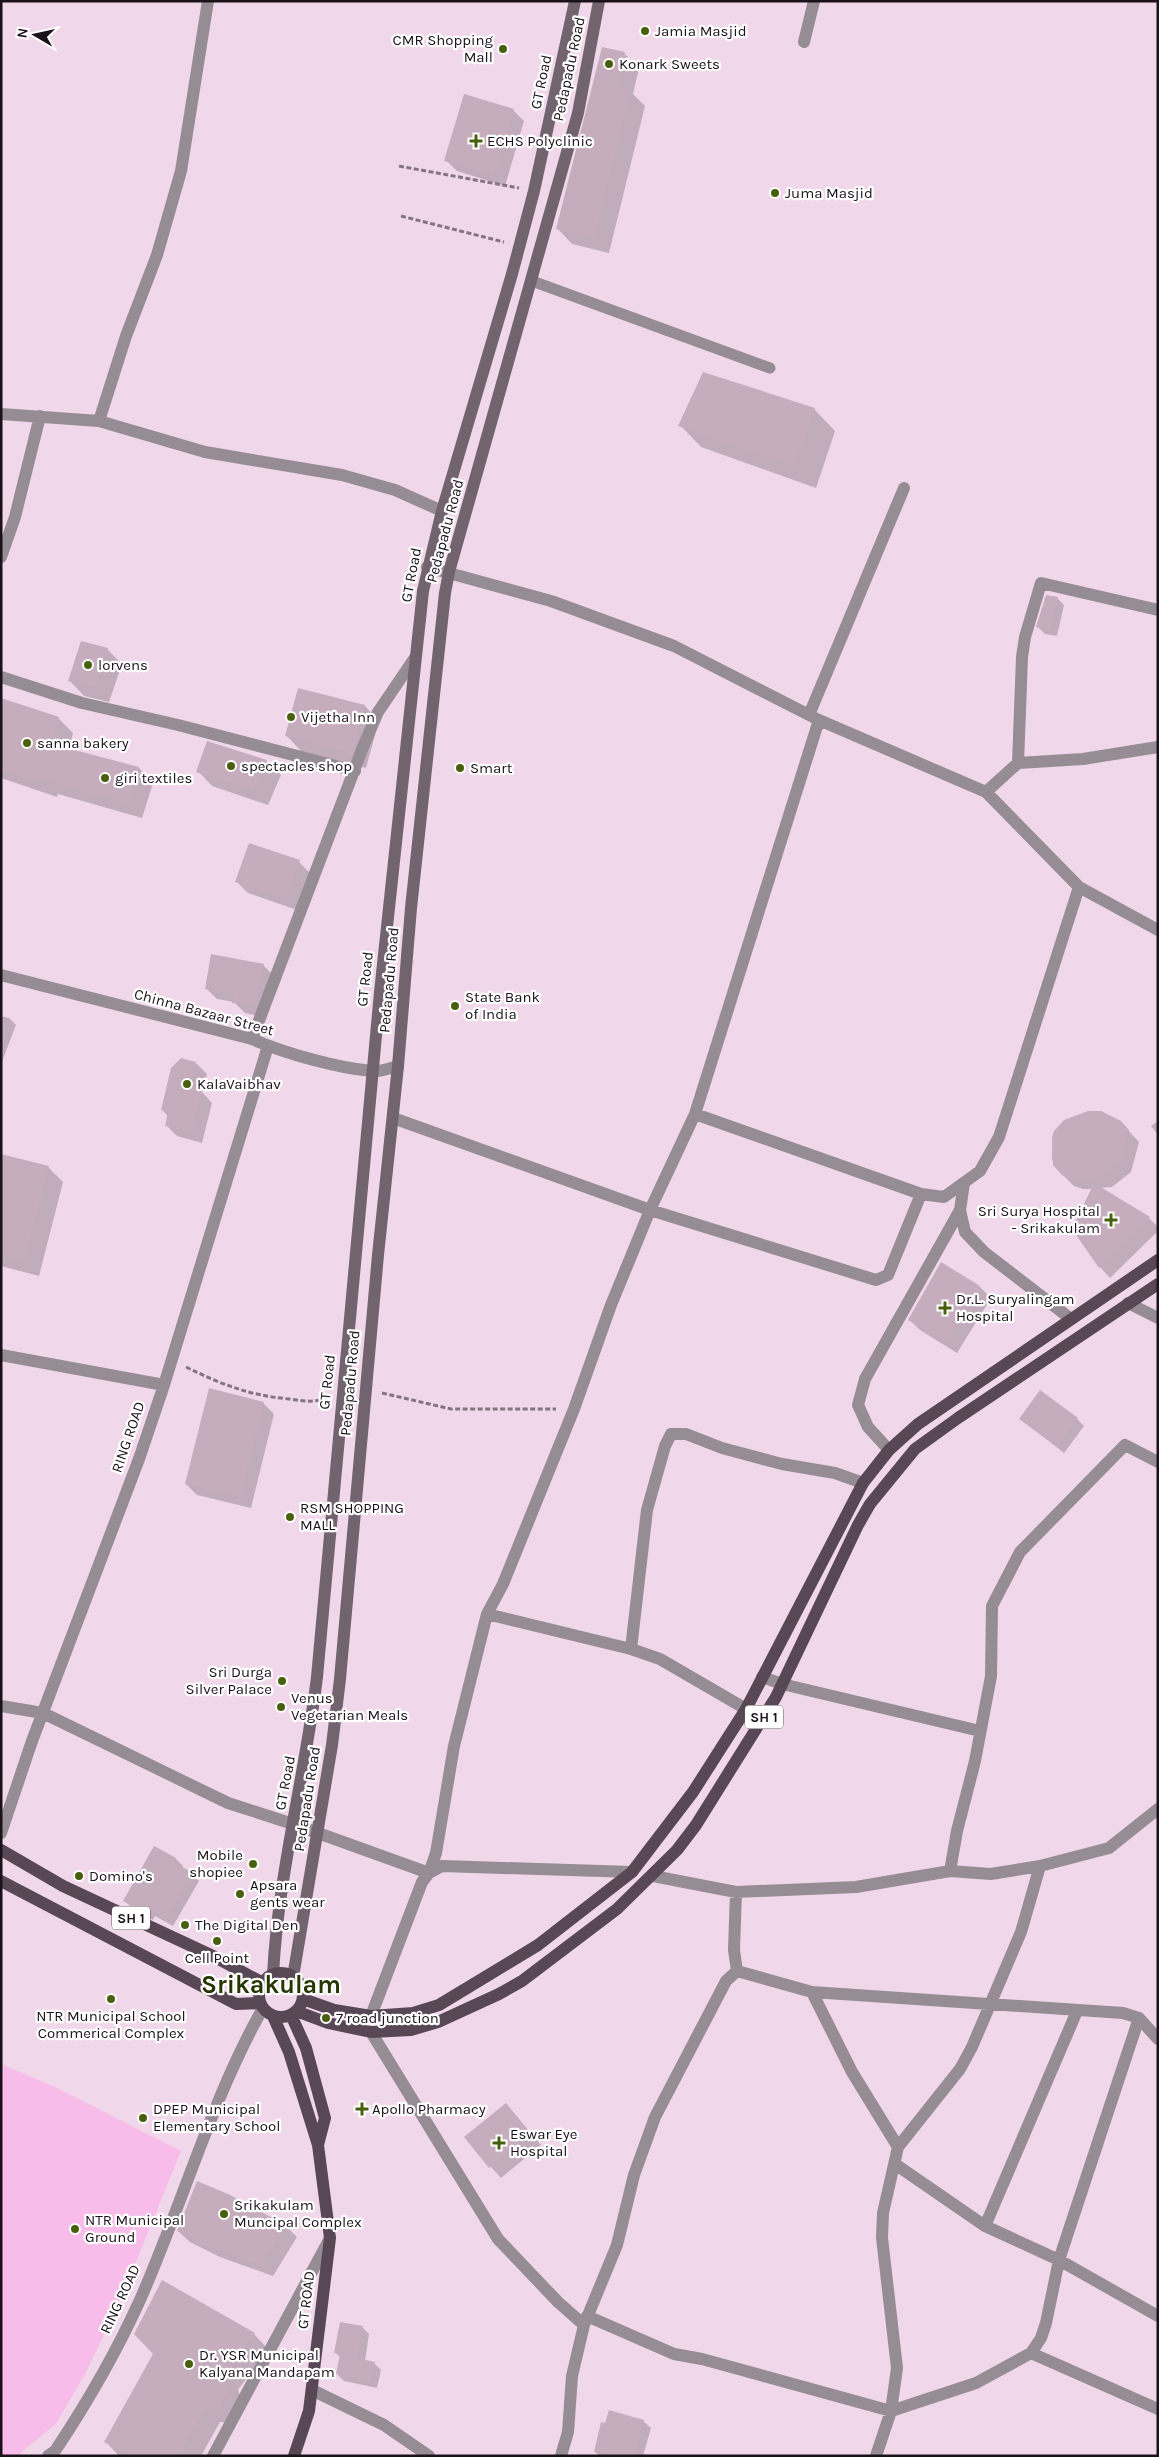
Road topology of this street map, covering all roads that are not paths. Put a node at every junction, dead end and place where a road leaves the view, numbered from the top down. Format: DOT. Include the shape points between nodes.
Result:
graph roads {
  1 [pos="208,1"];
  2 [pos="575,1"];
  3 [pos="599,1"];
  4 [pos="814,1"];
  5 [pos="804,42"];
  6 [pos="532,281"];
  7 [pos="770,368"];
  8 [pos="1,414"];
  9 [pos="40,416"];
  10 [pos="99,421"];
  11 [pos="904,488"];
  12 [pos="442,511"];
  13 [pos="1,557"];
  14 [pos="427,567"];
  15 [pos="449,572"];
  16 [pos="1158,610"];
  17 [pos="414,659"];
  18 [pos="1,677"];
  19 [pos="814,717"];
  20 [pos="1158,747"];
  21 [pos="1018,763"];
  22 [pos="355,771"];
  23 [pos="986,792"];
  24 [pos="1079,887"];
  25 [pos="1158,930"];
  26 [pos="1,975"];
  27 [pos="252,1039"];
  28 [pos="268,1046"];
  29 [pos="398,1066"];
  30 [pos="374,1072"];
  31 [pos="695,1114"];
  32 [pos="393,1118"];
  33 [pos="964,1184"];
  34 [pos="921,1194"];
  35 [pos="650,1210"];
  36 [pos="960,1210"];
  37 [pos="1158,1260"];
  38 [pos="1158,1284"];
  39 [pos="1128,1303"];
  40 [pos="1158,1318"];
  41 [pos="1071,1319"];
  42 [pos="1,1355"];
  43 [pos="164,1386"];
  44 [pos="889,1450"];
  45 [pos="1158,1462"];
  46 [pos="863,1483"];
  47 [pos="487,1614"];
  48 [pos="631,1649"];
  49 [pos="762,1677"];
  50 [pos="782,1684"];
  51 [pos="1,1706"];
  52 [pos="746,1709"];
  53 [pos="43,1713"];
  54 [pos="980,1730"];
  55 [pos="1158,1809"];
  56 [pos="293,1824"];
  57 [pos="1,1833"];
  58 [pos="318,1833"];
  59 [pos="1,1850"];
  60 [pos="1040,1866"];
  61 [pos="950,1871"];
  62 [pos="632,1872"];
  63 [pos="429,1873"];
  64 [pos="653,1876"];
  65 [pos="1,1881"];
  66 [pos="736,1892"];
  67 [pos="736,1971"];
  68 [pos="293,1977"];
  69 [pos="268,1979"];
  70 [pos="812,1992"];
  71 [pos="303,1999"];
  72 [pos="261,2005"];
  73 [pos="989,2005"];
  74 [pos="1077,2011"];
  75 [pos="293,2013"];
  76 [pos="273,2016"];
  77 [pos="371,2016"];
  78 [pos="1139,2018"];
  79 [pos="371,2032"];
  80 [pos="1158,2039"];
  81 [pos="318,2145"];
  82 [pos="898,2147"];
  83 [pos="895,2164"];
  84 [pos="985,2226"];
  85 [pos="330,2238"];
  86 [pos="1059,2260"];
  87 [pos="1158,2316"];
  88 [pos="585,2320"];
  89 [pos="1031,2353"];
  90 [pos="312,2390"];
  91 [pos="1158,2409"];
  92 [pos="891,2412"];
  93 [pos="48,2456"];
  94 [pos="213,2456"];
  95 [pos="294,2456"];
  96 [pos="429,2456"];
  97 [pos="561,2456"];
  98 [pos="876,2456"];
  1 -- 10 [label="street" via="181,171 157,255 126,336"];
  2 -- 12 [label="main road, GT Road" via="534,190"];
  3 -- 6 [label="main road, Pedapadu Road" via="578,112"];
  4 -- 5 [label="street"];
  6 -- 7 [label="lane"];
  6 -- 15 [label="main road, Pedapadu Road"];
  8 -- 9 [label="street"];
  9 -- 10 [label="street"];
  9 -- 13 [label="street" via="15,517"];
  10 -- 12 [label="street" via="205,452 342,475 396,490"];
  11 -- 19 [label="street"];
  12 -- 14 [label="main road, GT Road"];
  14 -- 15 [label="street"];
  14 -- 17 [label="main road, GT Road"];
  15 -- 19 [label="street" via="551,600 674,646"];
  15 -- 29 [label="main road, Pedapadu Road" via="411,908"];
  16 -- 21 [label="street" via="1040,582 1022,657"];
  17 -- 22 [label="street" via="378,712"];
  17 -- 30 [label="main road, GT Road"];
  18 -- 22 [label="street" via="82,703"];
  19 -- 23 [label="street"];
  19 -- 31 [label="street"];
  20 -- 21 [label="street" via="1083,759"];
  21 -- 23 [label="street"];
  22 -- 27 [label="street"];
  23 -- 24 [label="street"];
  24 -- 25 [label="street"];
  24 -- 33 [label="street" via="999,1137 980,1171"];
  26 -- 27 [label="street, Chinna Bazaar Street"];
  27 -- 28 [label="street, Chinna Bazaar Street"];
  28 -- 30 [label="street, Chinna Bazaar Street"];
  28 -- 43 [label="street, RING ROAD"];
  29 -- 30 [label="street, Chinna Bazaar Street"];
  29 -- 32 [label="main road, Pedapadu Road"];
  30 -- 56 [label="main road, GT Road" via="317,1677 309,1743"];
  31 -- 34 [label="street"];
  31 -- 35 [label="street"];
  32 -- 35 [label="street"];
  32 -- 58 [label="main road, Pedapadu Road" via="340,1679"];
  33 -- 34 [label="street" via="944,1197"];
  33 -- 36 [label="street"];
  34 -- 35 [label="street" via="888,1275 876,1280"];
  35 -- 47 [label="street" via="574,1410 503,1584"];
  36 -- 41 [label="street" via="966,1232 984,1252"];
  36 -- 44 [label="street" via="865,1379 858,1405 868,1427"];
  37 -- 41 [label="main road, SH 1"];
  38 -- 39 [label="main road, SH 1"];
  39 -- 40 [label="street"];
  39 -- 50 [label="main road, SH 1" via="916,1449 870,1504"];
  41 -- 44 [label="main road, SH 1" via="918,1424"];
  42 -- 43 [label="street"];
  43 -- 53 [label="street, RING ROAD"];
  44 -- 46 [label="main road, SH 1"];
  45 -- 54 [label="street" via="1125,1445 1020,1552 992,1606 991,1676"];
  46 -- 48 [label="street" via="835,1473 782,1464 722,1448 686,1434 671,1434 647,1510"];
  46 -- 49 [label="main road, SH 1"];
  47 -- 48 [label="street"];
  47 -- 63 [label="street" via="454,1746 436,1853"];
  48 -- 52 [label="street" via="660,1659"];
  49 -- 50 [label="street"];
  49 -- 52 [label="main road, SH 1"];
  50 -- 54 [label="street"];
  50 -- 64 [label="main road, SH 1" via="696,1825"];
  51 -- 53 [label="street"];
  52 -- 62 [label="main road, SH 1" via="694,1792"];
  53 -- 56 [label="street" via="228,1803"];
  53 -- 57 [label="street, RING ROAD"];
  54 -- 61 [label="street"];
  55 -- 60 [label="street" via="1108,1848"];
  56 -- 58 [label="street"];
  56 -- 69 [label="main road, GT Road"];
  58 -- 63 [label="street"];
  58 -- 68 [label="main road, Pedapadu Road"];
  59 -- 69 [label="main road, SH 1" via="64,1886"];
  60 -- 61 [label="street" via="992,1874"];
  60 -- 73 [label="street" via="1021,1932"];
  61 -- 66 [label="street" via="856,1887"];
  62 -- 63 [label="street" via="442,1866"];
  62 -- 77 [label="main road, SH 1" via="538,1945 439,2005 413,2013"];
  63 -- 77 [label="street" via="422,1882"];
  64 -- 66 [label="street"];
  64 -- 79 [label="main road, SH 1" via="522,1981 499,1994 420,2028 393,2033"];
  65 -- 72 [label="main road, SH 1" via="236,2004"];
  66 -- 67 [label="street"];
  67 -- 70 [label="street"];
  67 -- 88 [label="street" via="726,1981 654,2117 634,2175 617,2244"];
  68 -- 69 [label="main road, SH 1" via="280,1973"];
  68 -- 71 [label="main road" via="303,1990"];
  69 -- 72 [label="main road" via="260,1990"];
  70 -- 73 [label="street"];
  70 -- 82 [label="street" via="852,2072"];
  71 -- 75 [label="main road"];
  71 -- 77 [label="main road, SH 1" via="334,2010"];
  72 -- 76 [label="main road"];
  72 -- 93 [label="street, RING ROAD" via="230,2073 140,2300 92,2396"];
  73 -- 74 [label="street"];
  73 -- 82 [label="street" via="960,2069"];
  74 -- 78 [label="street" via="1124,2013"];
  74 -- 84 [label="street"];
  75 -- 76 [label="main road, SH 1" via="282,2018"];
  75 -- 79 [label="main road, SH 1"];
  75 -- 81 [label="main road, GT ROAD" via="325,2118"];
  76 -- 81 [label="main road, GT ROAD" via="289,2052"];
  78 -- 80 [label="street"];
  78 -- 86 [label="street"];
  79 -- 88 [label="street" via="498,2239 558,2302"];
  81 -- 85 [label="main road, GT ROAD"];
  82 -- 83 [label="street"];
  83 -- 84 [label="street"];
  83 -- 92 [label="street" via="883,2213 882,2238 897,2368"];
  84 -- 86 [label="street"];
  85 -- 90 [label="main road, GT ROAD"];
  85 -- 94 [label="street"];
  86 -- 87 [label="street"];
  86 -- 89 [label="street" via="1046,2323"];
  88 -- 92 [label="street" via="674,2354"];
  88 -- 97 [label="street" via="572,2376 568,2432"];
  89 -- 91 [label="street"];
  89 -- 92 [label="street" via="976,2383"];
  90 -- 95 [label="main road, GT ROAD" via="309,2411"];
  90 -- 96 [label="street" via="384,2425"];
  92 -- 98 [label="street"];
}
